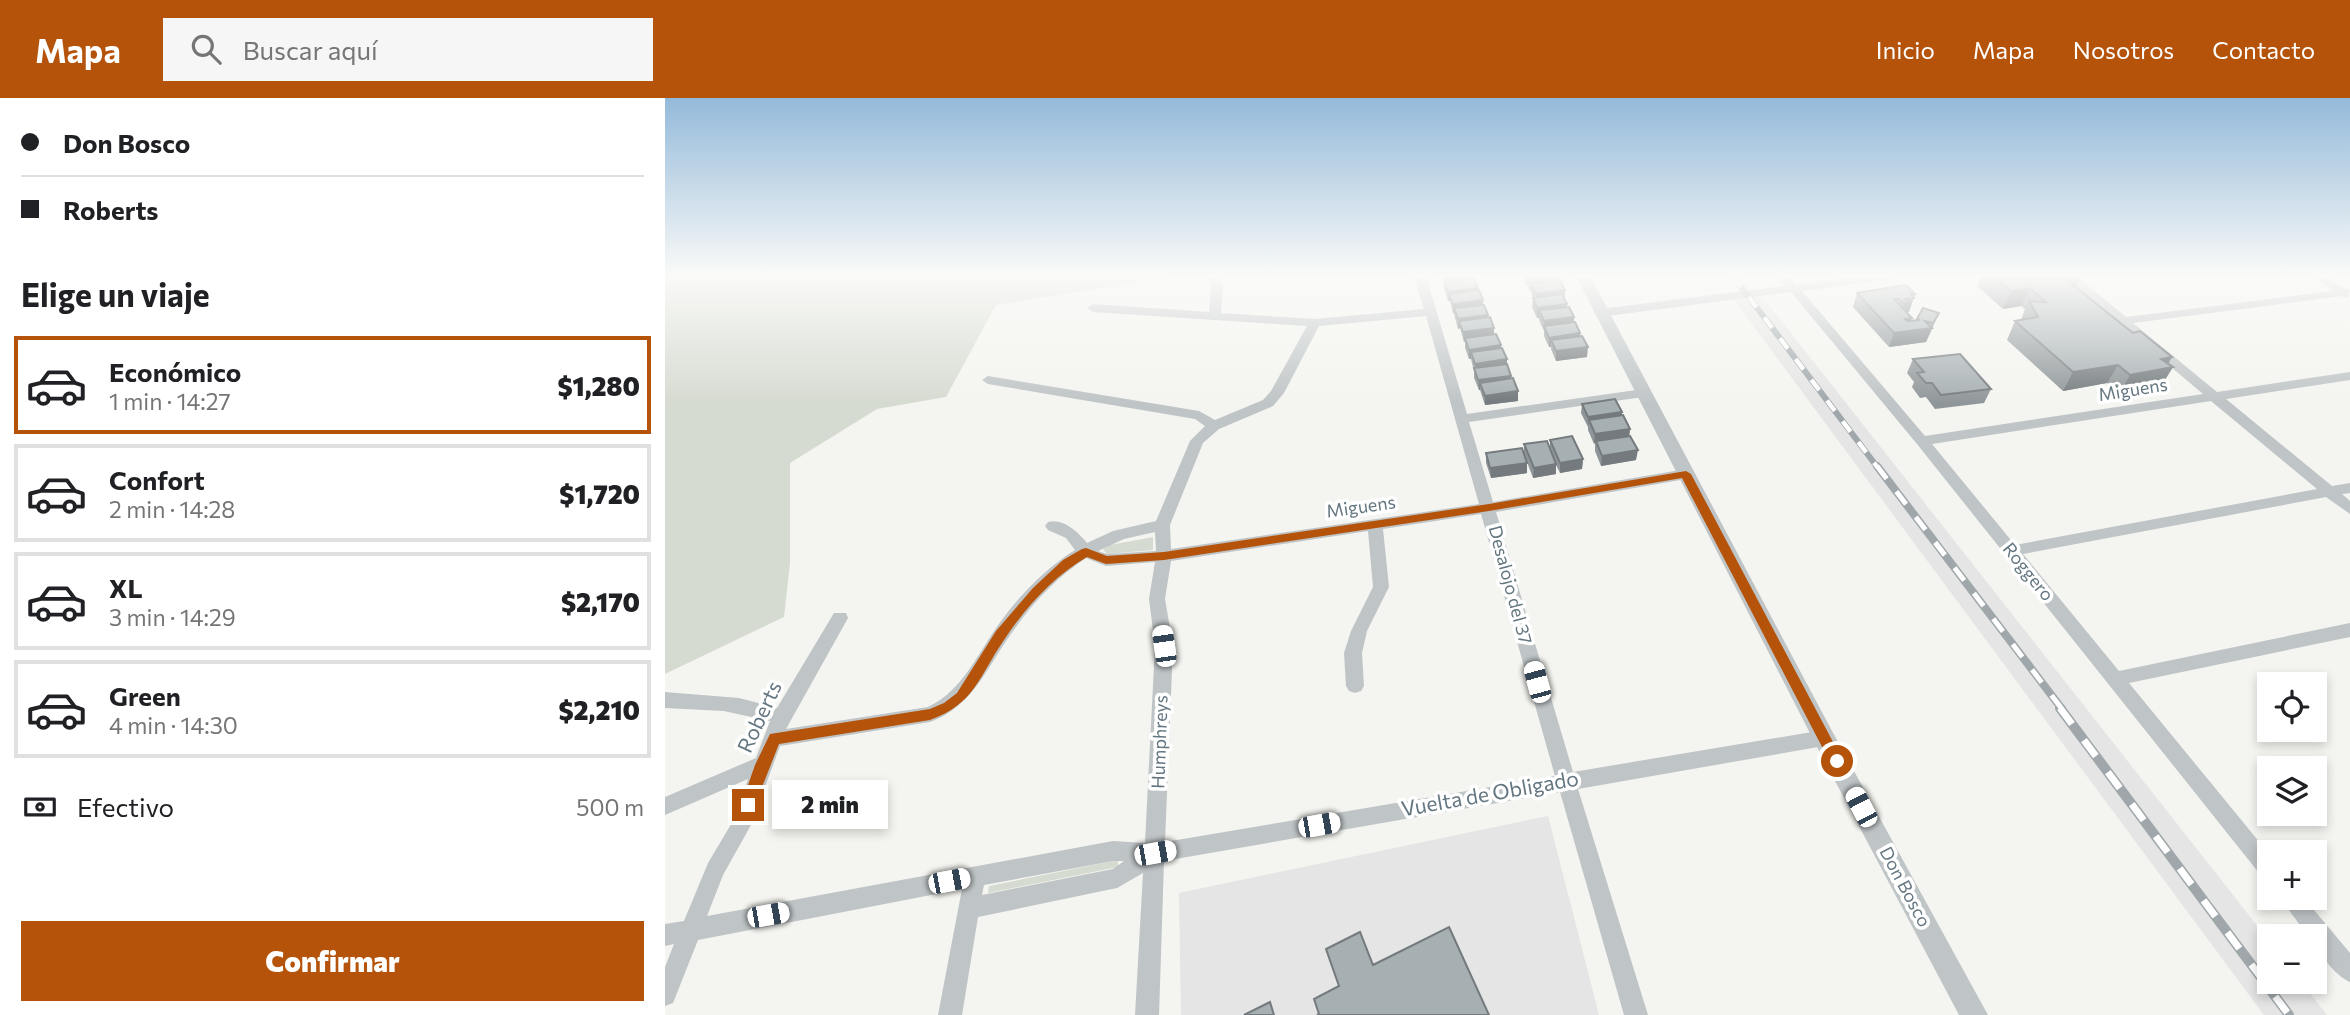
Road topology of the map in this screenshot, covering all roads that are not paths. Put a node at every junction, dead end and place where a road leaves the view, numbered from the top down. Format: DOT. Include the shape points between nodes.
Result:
graph roads {
  1 [pos="1256,319"];
  2 [pos="1359,319"];
  3 [pos="1433,319"];
  4 [pos="1603,319"];
  5 [pos="1819,319"];
  6 [pos="2120,319"];
  7 [pos="2141,319"];
  8 [pos="2123,321"];
  9 [pos="1315,323"];
  10 [pos="2350,376"];
  11 [pos="988,380"];
  12 [pos="1643,393"];
  13 [pos="2216,397"];
  14 [pos="1463,419"];
  15 [pos="1214,426"];
  16 [pos="1922,441"];
  17 [pos="1686,474"];
  18 [pos="2350,488"];
  19 [pos="2329,491"];
  20 [pos="1489,508"];
  21 [pos="2350,509"];
  22 [pos="1162,524"];
  23 [pos="1375,524"];
  24 [pos="1053,526"];
  25 [pos="2011,551"];
  26 [pos="1086,552"];
  27 [pos="1164,556"];
  28 [pos="840,618"];
  29 [pos="2350,630"];
  30 [pos="2115,679"];
  31 [pos="1355,686"];
  32 [pos="665,700"];
  33 [pos="781,717"];
  34 [pos="775,738"];
  35 [pos="1824,738"];
  36 [pos="761,765"];
  37 [pos="1564,781"];
  38 [pos="665,806"];
  39 [pos="1155,853"];
  40 [pos="2257,856"];
  41 [pos="975,876"];
  42 [pos="969,908"];
  43 [pos="2301,910"];
  44 [pos="690,929"];
  45 [pos="665,934"];
  46 [pos="2350,971"];
  47 [pos="665,995"];
  48 [pos="950,1015"];
  49 [pos="1147,1015"];
  50 [pos="1636,1015"];
  51 [pos="1973,1015"];
  1 -- 9 [label="street"];
  2 -- 9 [label="street"];
  3 -- 14 [label="street, Desalojo del 37"];
  4 -- 12 [label="street, Don Bosco"];
  5 -- 16 [label="street, Roggero"];
  6 -- 8 [label="street"];
  7 -- 8 [label="street"];
  8 -- 13 [label="street"];
  9 -- 15 [label="street, Humphreys" via="1268,403"];
  10 -- 13 [label="street, Miguens"];
  11 -- 15 [label="street" via="1199,415"];
  12 -- 14 [label="street"];
  12 -- 17 [label="street, Don Bosco"];
  13 -- 16 [label="street, Miguens"];
  13 -- 19 [label="street"];
  14 -- 20 [label="street, Desalojo del 37"];
  15 -- 22 [label="street, Humphreys" via="1197,441"];
  16 -- 25 [label="street, Roggero"];
  17 -- 20 [label="street, Miguens"];
  17 -- 35 [label="street, Don Bosco"];
  18 -- 19 [label="street"];
  19 -- 21 [label="street"];
  19 -- 25 [label="street"];
  20 -- 23 [label="street, Miguens"];
  20 -- 37 [label="street, Desalojo del 37"];
  22 -- 26 [label="street" via="1105,541"];
  22 -- 27 [label="street, Humphreys"];
  23 -- 27 [label="street, Miguens"];
  23 -- 31 [label="street" via="1381,587 1353,653"];
  24 -- 26 [label="street, Miguens" via="1071,534"];
  25 -- 30 [label="street, Roggero"];
  26 -- 27 [label="street, Miguens" via="1106,560"];
  26 -- 34 [label="street" via="1037,591 1001,635 962,697 948,707 930,714"];
  27 -- 39 [label="street, Humphreys" via="1157,599 1164,646"];
  28 -- 33 [label="street, Roberts"];
  29 -- 30 [label="street"];
  30 -- 40 [label="street, Roggero"];
  32 -- 33 [label="street" via="757,706"];
  33 -- 34 [label="street, Roberts"];
  34 -- 36 [label="street, Roberts"];
  35 -- 37 [label="street, Vuelta de Obligado"];
  35 -- 51 [label="street, Don Bosco"];
  36 -- 38 [label="street"];
  36 -- 44 [label="street, Roberts" via="741,825 715,870"];
  37 -- 39 [label="street, Vuelta de Obligado"];
  37 -- 50 [label="street, Desalojo del 37"];
  39 -- 41 [label="street, Vuelta de Obligado" via="1113,851"];
  39 -- 42 [label="street, Vuelta de Obligado" via="1117,878"];
  39 -- 49 [label="street, Humphreys"];
  41 -- 42 [label="street"];
  41 -- 44 [label="street, Vuelta de Obligado"];
  42 -- 48 [label="street"];
  43 -- 46 [label="street"];
  44 -- 45 [label="street, Vuelta de Obligado"];
  44 -- 47 [label="street, Roberts"];
}
